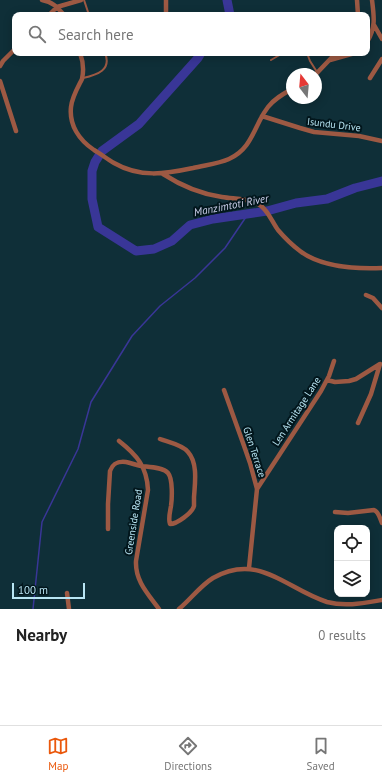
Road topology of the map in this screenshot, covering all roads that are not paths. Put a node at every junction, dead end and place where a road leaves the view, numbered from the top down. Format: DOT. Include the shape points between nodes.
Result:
graph roads {
  1 [pos="42,0"];
  2 [pos="82,0"];
  3 [pos="166,0"];
  4 [pos="357,0"];
  5 [pos="372,0"];
  6 [pos="50,1"];
  7 [pos="57,7"];
  8 [pos="52,12"];
  9 [pos="61,12"];
  10 [pos="88,12"];
  11 [pos="166,12"];
  12 [pos="358,12"];
  13 [pos="374,25"];
  14 [pos="370,37"];
  15 [pos="382,39"];
  16 [pos="12,52"];
  17 [pos="81,56"];
  18 [pos="106,56"];
  19 [pos="278,56"];
  20 [pos="308,56"];
  21 [pos="333,56"];
  22 [pos="344,56"];
  23 [pos="382,59"];
  24 [pos="271,60"];
  25 [pos="330,60"];
  26 [pos="0,66"];
  27 [pos="314,68"];
  28 [pos="322,69"];
  29 [pos="370,78"];
  30 [pos="82,79"];
  31 [pos="0,81"];
  32 [pos="286,93"];
  33 [pos="262,116"];
  34 [pos="16,131"];
  35 [pos="382,141"];
  36 [pos="163,174"];
  37 [pos="382,268"];
  38 [pos="366,295"];
  39 [pos="382,308"];
  40 [pos="334,361"];
  41 [pos="381,363"];
  42 [pos="327,380"];
  43 [pos="224,390"];
  44 [pos="358,423"];
  45 [pos="160,439"];
  46 [pos="119,441"];
  47 [pos="143,466"];
  48 [pos="257,489"];
  49 [pos="335,512"];
  50 [pos="382,523"];
  51 [pos="108,529"];
  52 [pos="249,568"];
  53 [pos="67,593"];
  54 [pos="382,600"];
  55 [pos="69,609"];
  56 [pos="159,609"];
  57 [pos="179,609"];
  1 -- 6 [label="street"];
  2 -- 7 [label="street"];
  2 -- 10 [label="lane"];
  3 -- 11 [label="street"];
  4 -- 12 [label="street"];
  5 -- 13 [label="street"];
  6 -- 7 [label="street"];
  7 -- 8 [label="street"];
  7 -- 9 [label="street"];
  13 -- 14 [label="street"];
  13 -- 15 [label="street"];
  16 -- 26 [label="street"];
  17 -- 30 [label="street"];
  18 -- 30 [label="lane" via="106,68"];
  19 -- 24 [label="lane"];
  20 -- 27 [label="lane"];
  21 -- 25 [label="street"];
  22 -- 25 [label="street"];
  23 -- 29 [label="street"];
  25 -- 28 [label="street"];
  30 -- 36 [label="street" via="71,107 74,128 79,137 90,147 127,169"];
  31 -- 34 [label="street"];
  32 -- 33 [label="street" via="277,98"];
  33 -- 35 [label="street, Isundu Drive" via="314,132"];
  33 -- 36 [label="street" via="251,139 237,154 216,163"];
  36 -- 37 [label="street" via="201,192 257,203 284,236 300,251 317,260 367,269"];
  38 -- 39 [label="street" via="373,298"];
  40 -- 42 [label="street, Len Armitage Lane"];
  41 -- 42 [label="street" via="356,379 335,382"];
  41 -- 44 [label="street"];
  42 -- 48 [label="street, Len Armitage Lane"];
  43 -- 48 [label="street, Glen Terrace"];
  45 -- 47 [label="street" via="184,448 193,461 195,491 191,512 172,525 169,523 172,500 169,474"];
  46 -- 47 [label="street, Greenside Road"];
  47 -- 51 [label="street" via="117,462 111,467 108,483"];
  47 -- 56 [label="street, Greenside Road" via="148,490 135,568 140,582"];
  48 -- 52 [label="street, Glen Terrace"];
  49 -- 50 [label="street" via="376,511"];
  52 -- 54 [label="street" via="269,574 327,602 356,605"];
  52 -- 57 [label="street" via="222,573 202,586"];
  53 -- 55 [label="street"];
}
